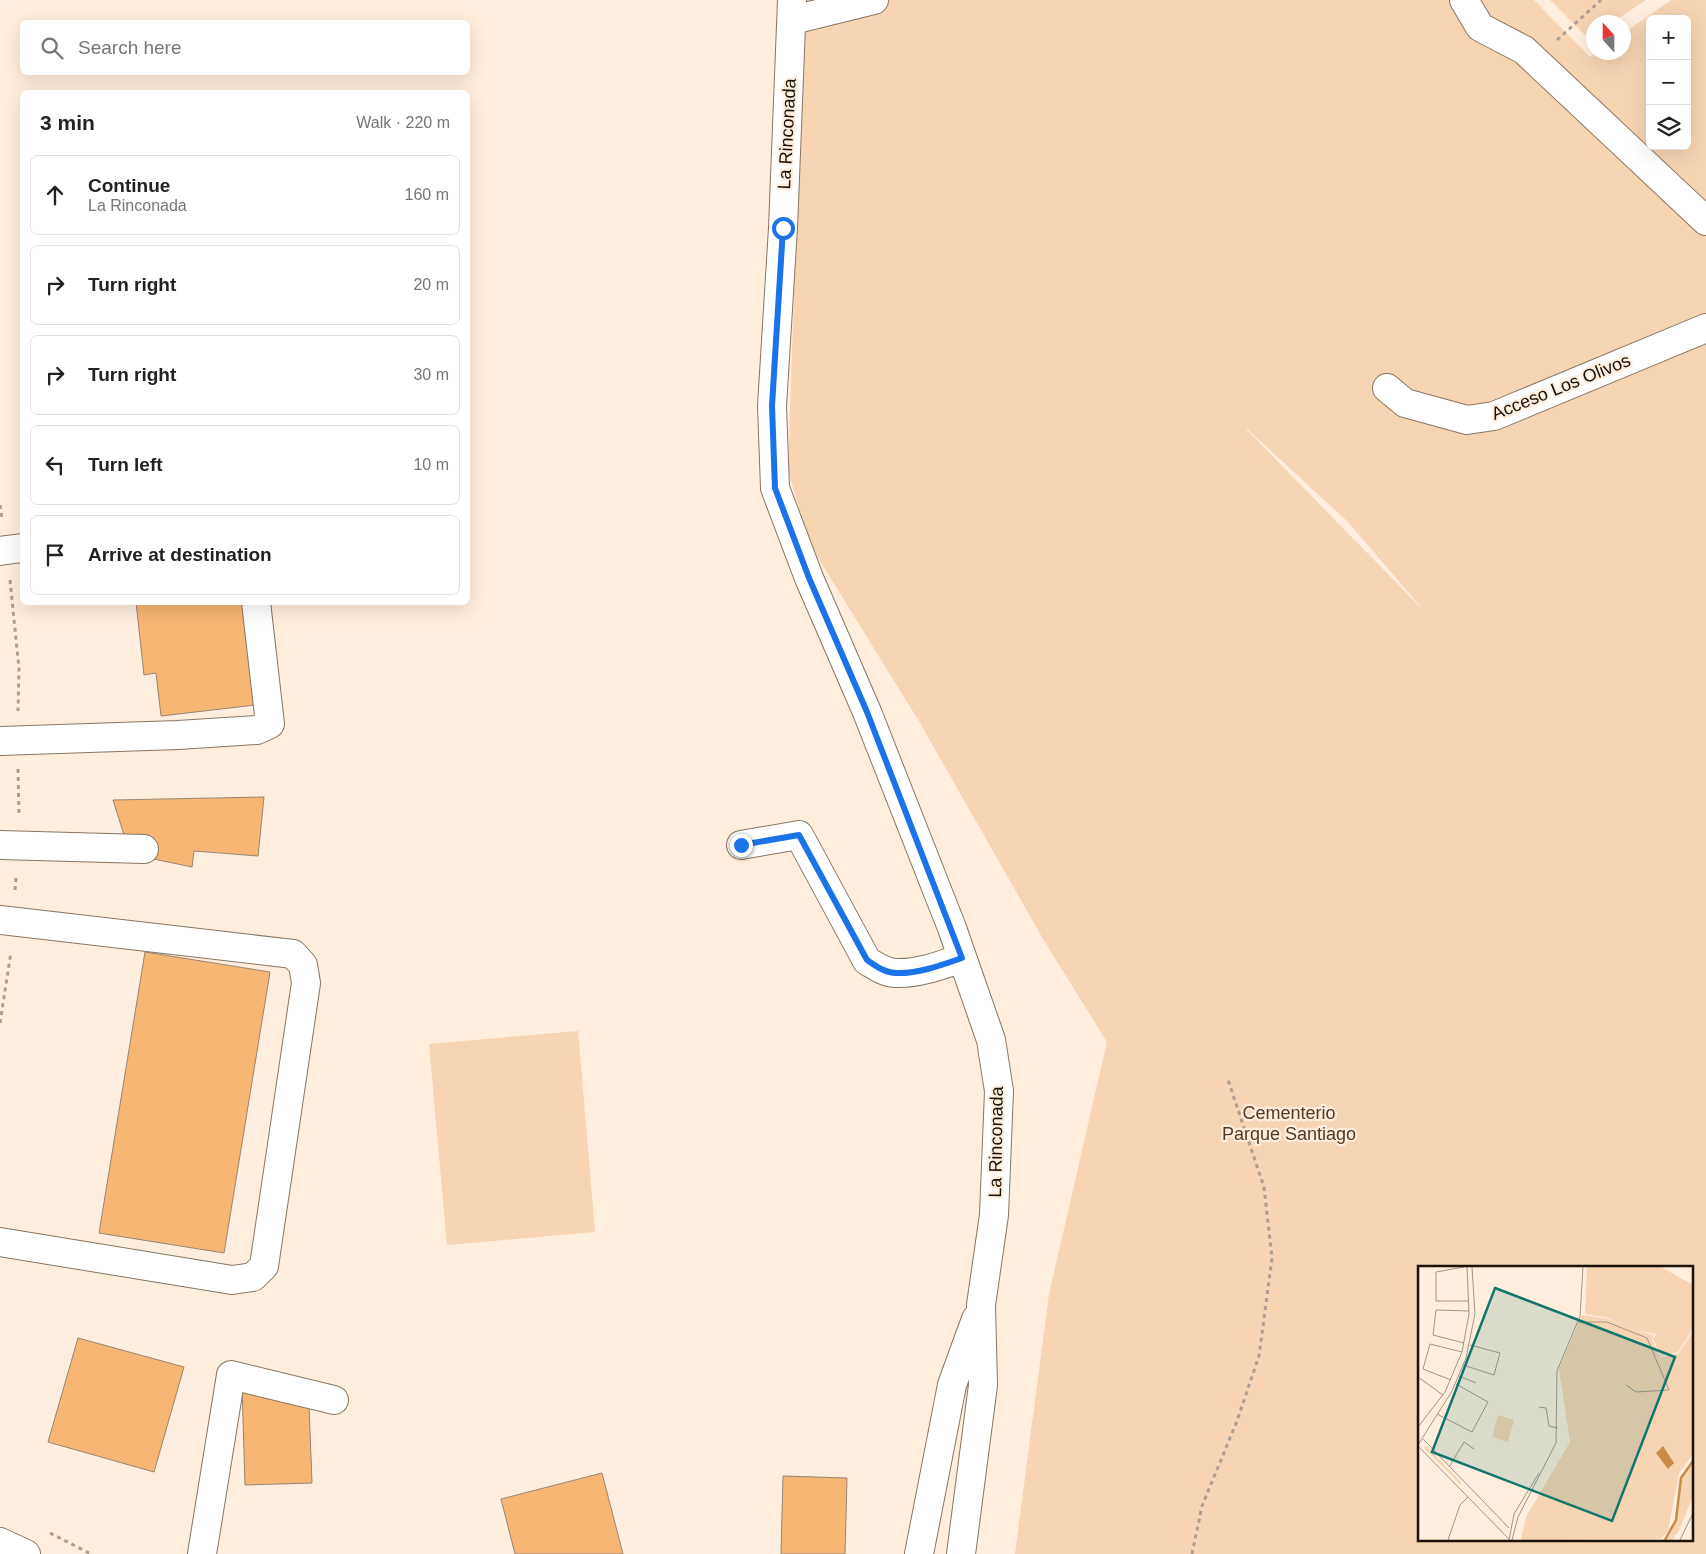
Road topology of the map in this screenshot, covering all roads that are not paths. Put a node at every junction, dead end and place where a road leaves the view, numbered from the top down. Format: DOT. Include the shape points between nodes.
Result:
graph roads {
  1 [pos="874,0"];
  2 [pos="1464,0"];
  3 [pos="792,10"];
  4 [pos="1706,222"];
  5 [pos="1706,328"];
  6 [pos="1387,388"];
  7 [pos="20,548"];
  8 [pos="0,551"];
  9 [pos="256,605"];
  10 [pos="0,741"];
  11 [pos="0,845"];
  12 [pos="741,845"];
  13 [pos="144,849"];
  14 [pos="0,920"];
  15 [pos="962,958"];
  16 [pos="0,1242"];
  17 [pos="981,1305"];
  18 [pos="334,1400"];
  19 [pos="0,1542"];
  20 [pos="26,1554"];
  21 [pos="202,1554"];
  22 [pos="919,1554"];
  23 [pos="960,1554"];
  1 -- 3 [label="street"];
  2 -- 4 [label="street" via="1480,27 1524,50"];
  3 -- 15 [label="street, La Rinconada" via="772,406 775,488 809,578 867,712"];
  5 -- 6 [label="street, Acceso Los Olivos" via="1494,416 1467,420 1405,403"];
  7 -- 8 [label="street"];
  9 -- 10 [label="street" via="270,724 257,730 178,735"];
  11 -- 13 [label="street"];
  12 -- 15 [label="street" via="799,835 867,960 880,969 895,974"];
  14 -- 16 [label="street" via="294,954 303,965 306,983 264,1266 253,1277 232,1280"];
  15 -- 17 [label="street, La Rinconada" via="991,1040 1000,1091 994,1215"];
  17 -- 22 [label="street, La Rinconada" via="952,1385"];
  17 -- 23 [label="street, La Rinconada" via="983,1385"];
  18 -- 21 [label="street" via="231,1375"];
  19 -- 20 [label="street"];
}
